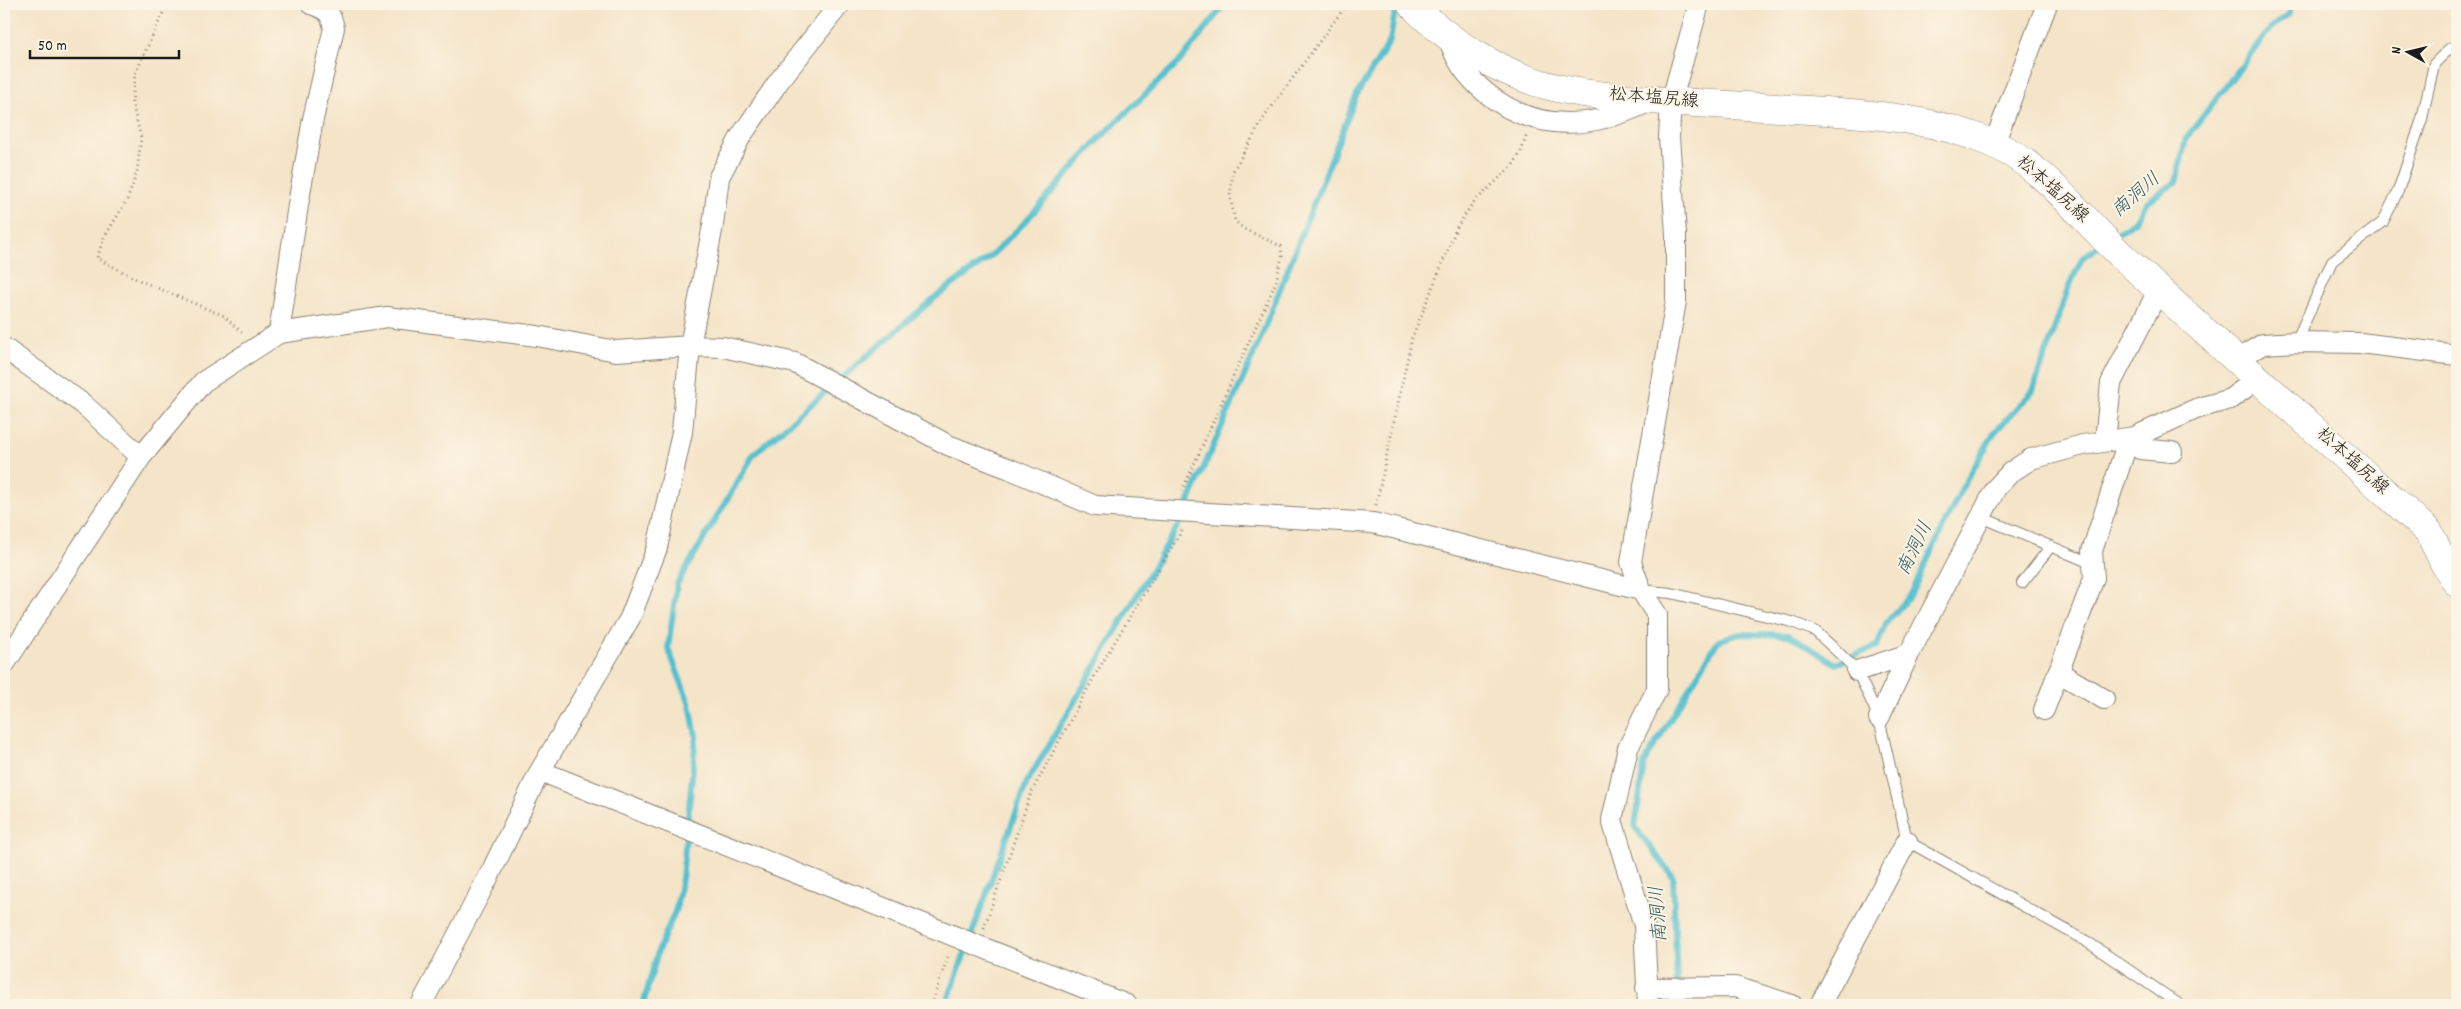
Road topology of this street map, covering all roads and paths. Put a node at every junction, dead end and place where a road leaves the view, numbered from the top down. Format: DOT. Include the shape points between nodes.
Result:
graph roads {
  1 [pos="167,4"];
  2 [pos="310,4"];
  3 [pos="840,4"];
  4 [pos="1347,4"];
  5 [pos="1411,4"];
  6 [pos="1699,4"];
  7 [pos="2046,4"];
  8 [pos="1448,36"];
  9 [pos="2457,46"];
  10 [pos="1661,101"];
  11 [pos="1532,119"];
  12 [pos="1994,144"];
  13 [pos="2159,289"];
  14 [pos="279,333"];
  15 [pos="2296,342"];
  16 [pos="690,346"];
  17 [pos="256,347"];
  18 [pos="4,348"];
  19 [pos="2457,355"];
  20 [pos="2238,359"];
  21 [pos="2259,378"];
  22 [pos="2129,438"];
  23 [pos="2104,441"];
  24 [pos="2172,452"];
  25 [pos="141,457"];
  26 [pos="1182,512"];
  27 [pos="1981,517"];
  28 [pos="1373,523"];
  29 [pos="2051,546"];
  30 [pos="2093,564"];
  31 [pos="2457,583"];
  32 [pos="2022,584"];
  33 [pos="1641,590"];
  34 [pos="1908,654"];
  35 [pos="4,666"];
  36 [pos="1857,671"];
  37 [pos="2058,672"];
  38 [pos="2104,699"];
  39 [pos="2044,710"];
  40 [pos="1879,718"];
  41 [pos="540,771"];
  42 [pos="1907,841"];
  43 [pos="955,937"];
  44 [pos="978,945"];
  45 [pos="1647,997"];
  46 [pos="421,1005"];
  47 [pos="931,1005"];
  48 [pos="1127,1005"];
  49 [pos="1792,1005"];
  50 [pos="1820,1005"];
  51 [pos="2180,1005"];
  1 -- 17 [label="path" via="135,74 132,102 141,138 137,172 128,198 104,238 97,258 134,278 224,316"];
  2 -- 14 [label="street" via="331,15 334,28 298,205"];
  3 -- 16 [label="street" via="779,81 741,136 719,177"];
  4 -- 26 [label="path" via="1266,116 1233,171 1230,196 1235,221 1244,229 1281,246 1282,256 1276,282"];
  5 -- 8 [label="main road, 松本塩尻線"];
  6 -- 10 [label="street"];
  7 -- 12 [label="street"];
  8 -- 10 [label="main road, 松本塩尻線" via="1494,64 1549,86"];
  8 -- 11 [label="street" via="1460,66 1472,82 1506,108"];
  9 -- 15 [label="lane" via="2434,64 2422,119 2398,191 2383,222 2332,261"];
  10 -- 11 [label="street" via="1578,123"];
  10 -- 12 [label="main road, 松本塩尻線" via="1884,115 1960,130"];
  10 -- 33 [label="street" via="1669,137 1676,234 1676,301 1631,562"];
  11 -- 28 [label="path" via="1521,152 1513,164 1473,203 1457,227 1412,338"];
  12 -- 13 [label="main road, 松本塩尻線" via="2026,163 2062,194"];
  13 -- 20 [label="main road, 松本塩尻線"];
  13 -- 23 [label="street" via="2111,383"];
  14 -- 16 [label="street" via="387,317 538,336 616,351"];
  14 -- 17 [label="street"];
  15 -- 19 [label="street" via="2360,343"];
  15 -- 20 [label="street" via="2263,344"];
  16 -- 26 [label="street" via="723,347 795,363 948,445 1096,506"];
  16 -- 41 [label="street" via="682,432 657,548 630,618"];
  17 -- 25 [label="street" via="202,382"];
  18 -- 25 [label="street" via="83,404"];
  20 -- 21 [label="main road, 松本塩尻線"];
  21 -- 22 [label="street" via="2230,399 2196,409"];
  21 -- 31 [label="main road, 松本塩尻線" via="2429,532"];
  22 -- 23 [label="street"];
  22 -- 24 [label="street" via="2140,449"];
  22 -- 30 [label="street" via="2092,551"];
  23 -- 27 [label="street" via="2031,459 2011,472 1996,488"];
  25 -- 35 [label="street"];
  26 -- 28 [label="street"];
  26 -- 44 [label="path" via="1030,793"];
  27 -- 29 [label="lane"];
  27 -- 34 [label="street"];
  28 -- 33 [label="street"];
  29 -- 30 [label="lane"];
  29 -- 32 [label="lane"];
  30 -- 37 [label="street" via="2094,578"];
  33 -- 36 [label="lane" via="1671,593 1800,625 1815,631"];
  33 -- 45 [label="street" via="1657,615 1657,689 1628,748 1612,820 1644,925"];
  34 -- 36 [label="street"];
  34 -- 40 [label="street"];
  36 -- 40 [label="lane"];
  37 -- 38 [label="street"];
  37 -- 39 [label="street"];
  40 -- 42 [label="lane"];
  41 -- 43 [label="street"];
  41 -- 46 [label="street"];
  42 -- 50 [label="street"];
  42 -- 51 [label="lane" via="2086,941"];
  43 -- 44 [label="street"];
  43 -- 47 [label="path"];
  44 -- 48 [label="street"];
  45 -- 49 [label="street" via="1735,988"];
}
